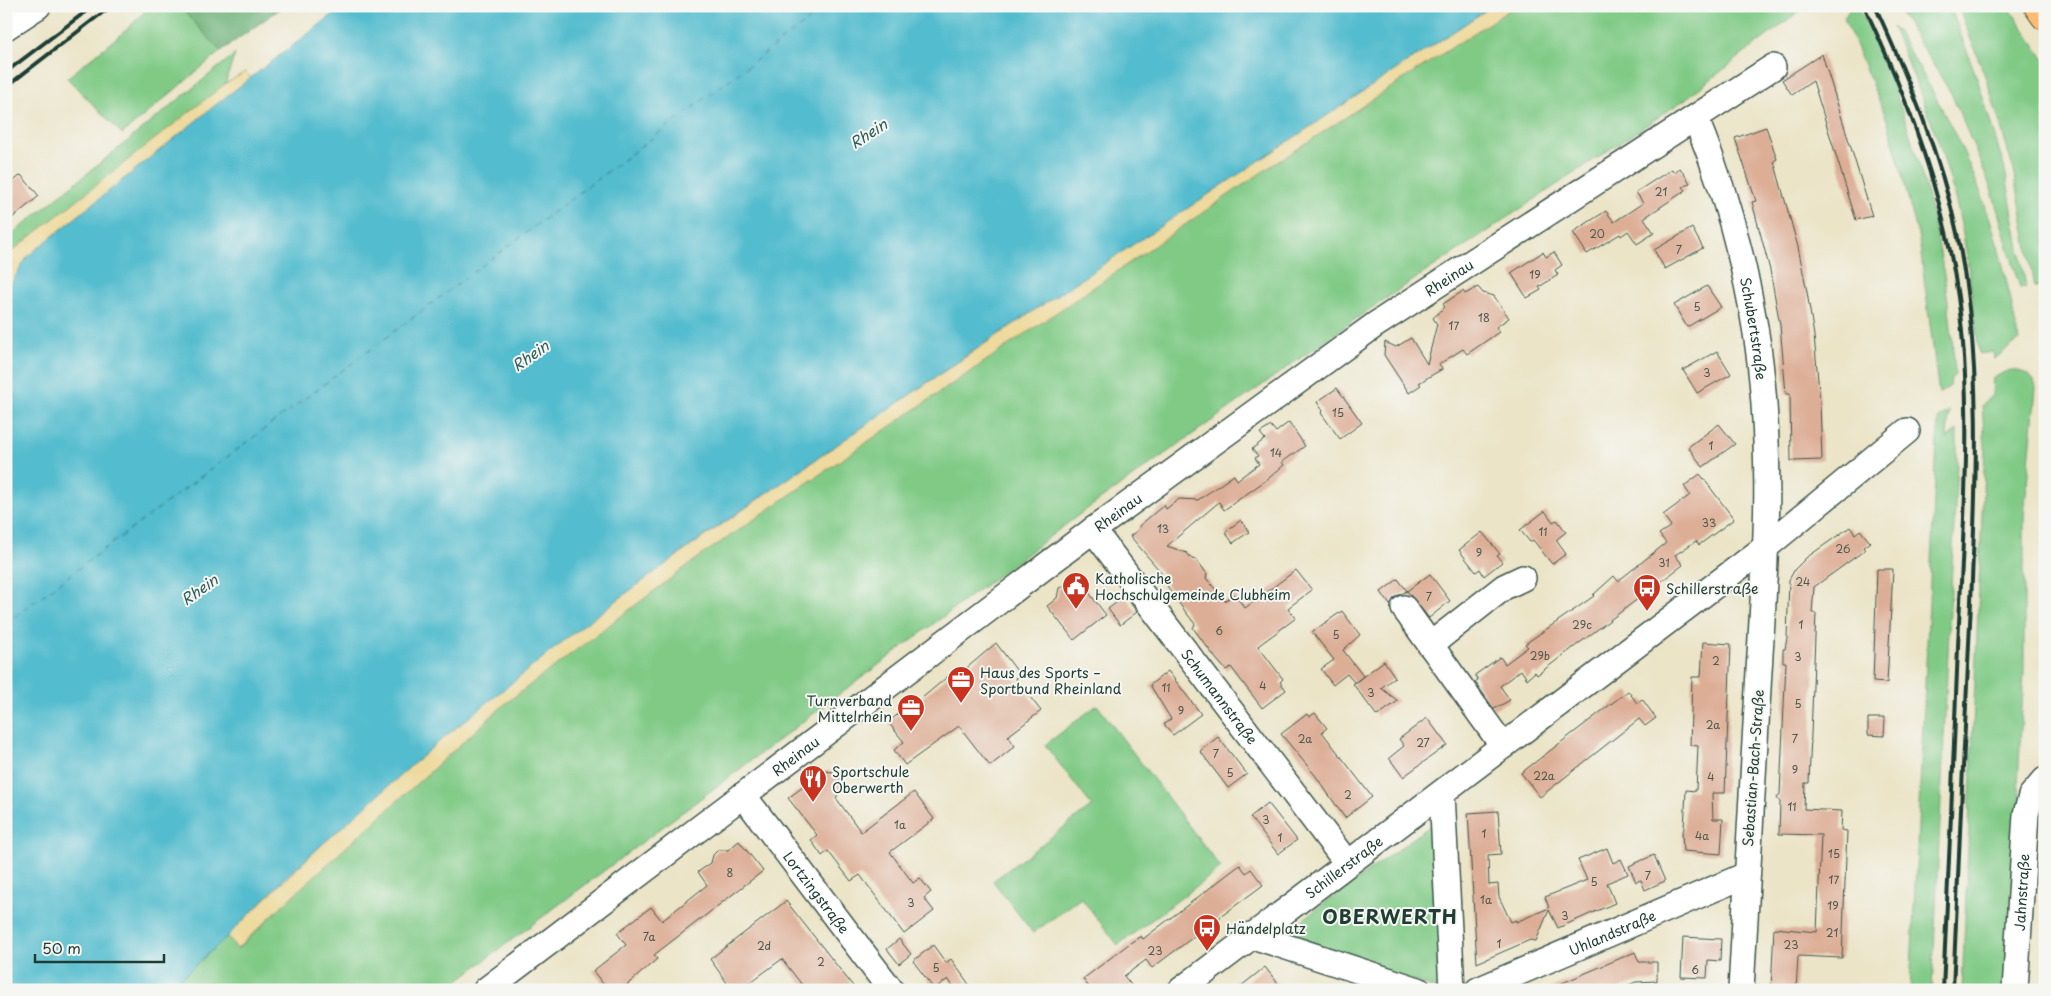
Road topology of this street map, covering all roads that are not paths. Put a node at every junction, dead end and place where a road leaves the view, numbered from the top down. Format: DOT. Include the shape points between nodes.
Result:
graph roads {
  1 [pos="38,6"];
  2 [pos="2038,6"];
  3 [pos="2045,16"];
  4 [pos="6,27"];
  5 [pos="1773,68"];
  6 [pos="1696,119"];
  7 [pos="1907,431"];
  8 [pos="1092,530"];
  9 [pos="1767,546"];
  10 [pos="1523,578"];
  11 [pos="1404,608"];
  12 [pos="1430,645"];
  13 [pos="1503,746"];
  14 [pos="2038,788"];
  15 [pos="1442,793"];
  16 [pos="743,795"];
  17 [pos="1347,863"];
  18 [pos="1746,875"];
  19 [pos="1250,935"];
  20 [pos="486,990"];
  21 [pos="891,990"];
  22 [pos="1180,990"];
  23 [pos="1418,990"];
  24 [pos="1452,990"];
  25 [pos="1478,990"];
  26 [pos="1741,990"];
  27 [pos="2015,990"];
  1 -- 4 [label="street"];
  2 -- 3 [label="highway"];
  5 -- 6 [label="street, Rheinau"];
  6 -- 8 [label="street, Rheinau" via="1375,325"];
  6 -- 9 [label="street, Schubertstraße" via="1720,177 1756,328 1764,398"];
  7 -- 9 [label="street, Schillerstraße"];
  8 -- 16 [label="street, Rheinau"];
  8 -- 17 [label="street, Schumannstraße"];
  9 -- 13 [label="street, Schillerstraße"];
  9 -- 18 [label="street, Sebastian-Bach-Straße"];
  10 -- 12 [label="street" via="1504,588"];
  11 -- 12 [label="street"];
  12 -- 13 [label="street"];
  13 -- 15 [label="street, Schillerstraße"];
  14 -- 27 [label="street, Jahnstraße" via="2026,814"];
  15 -- 17 [label="street, Schillerstraße"];
  15 -- 24 [label="street"];
  16 -- 20 [label="street, Rheinau"];
  16 -- 21 [label="street, Lortzingstraße"];
  17 -- 19 [label="street, Schillerstraße"];
  18 -- 25 [label="street, Uhlandstraße"];
  18 -- 26 [label="street, Sebastian-Bach-Straße"];
  19 -- 22 [label="street, Schillerstraße"];
  19 -- 23 [label="street"];
}
